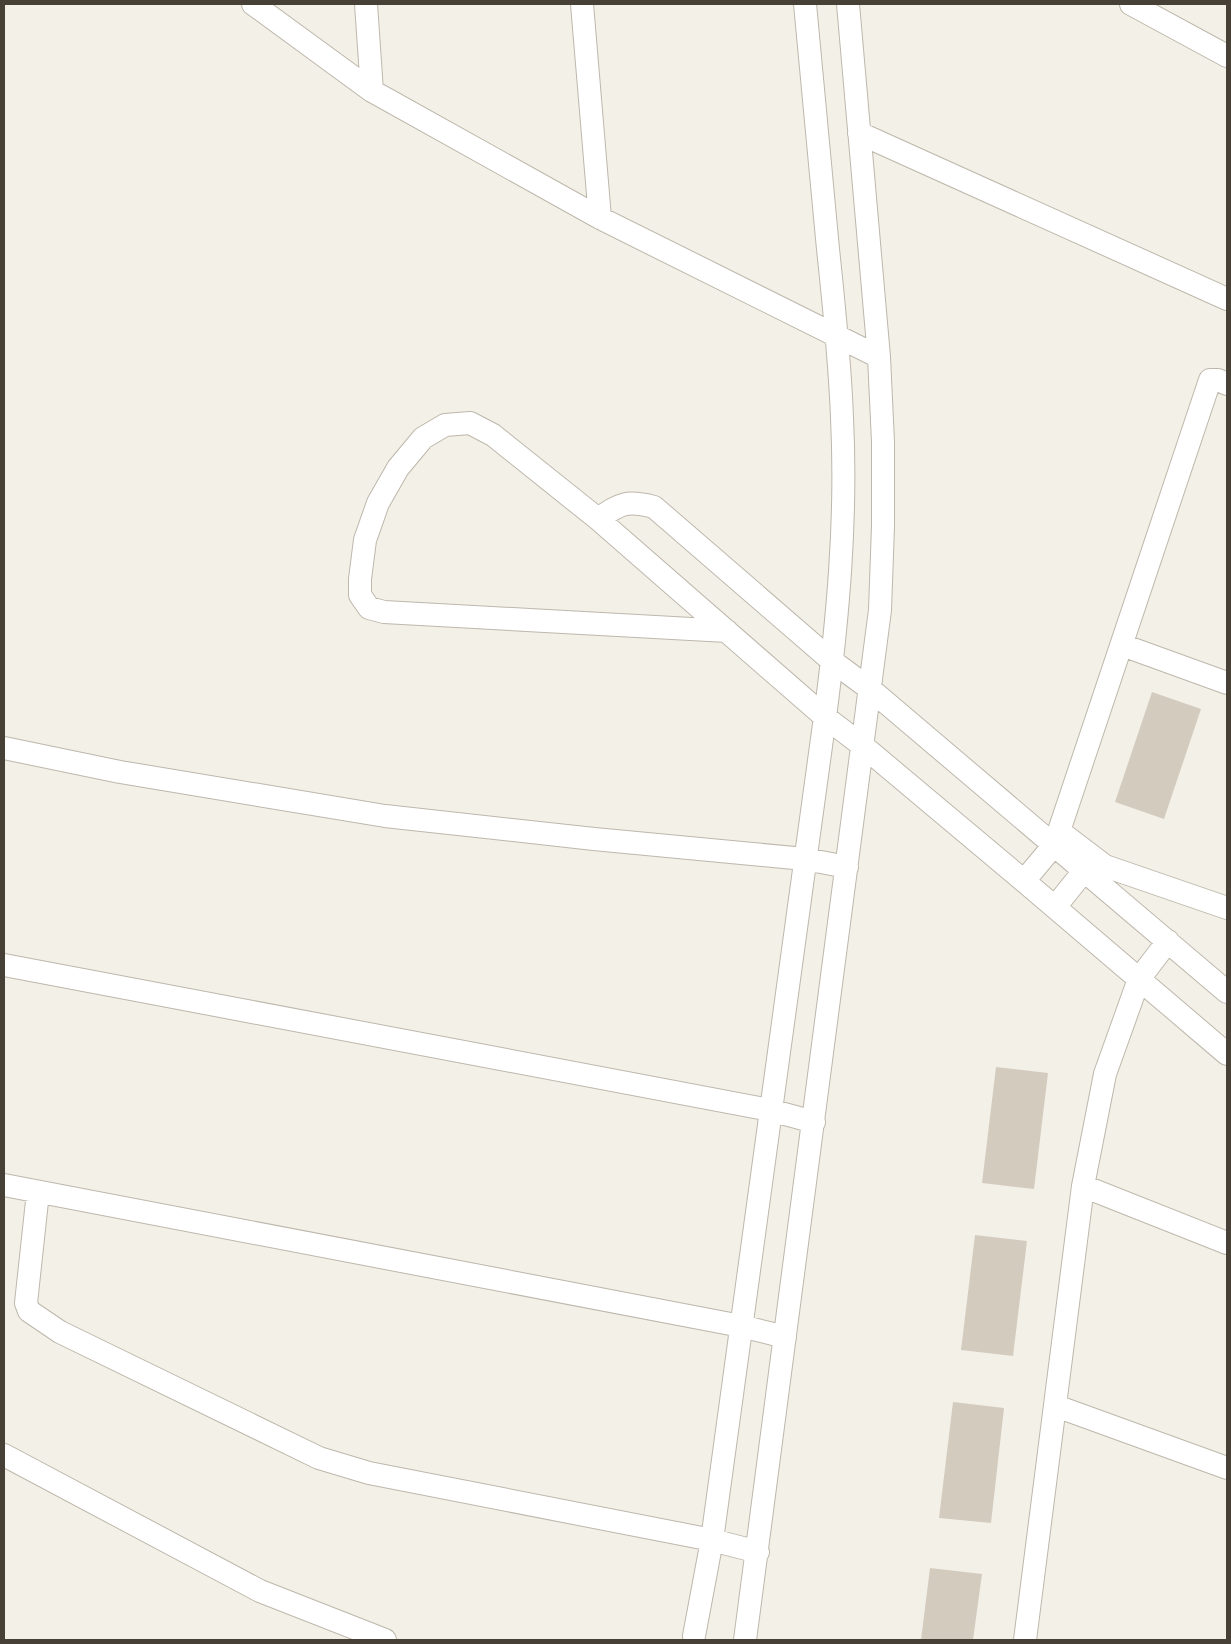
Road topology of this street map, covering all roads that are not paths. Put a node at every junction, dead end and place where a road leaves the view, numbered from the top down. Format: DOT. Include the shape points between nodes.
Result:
graph roads {
  1 [pos="253,4"];
  2 [pos="366,4"];
  3 [pos="582,4"];
  4 [pos="805,4"];
  5 [pos="848,4"];
  6 [pos="1131,4"];
  7 [pos="1227,56"];
  8 [pos="372,92"];
  9 [pos="859,133"];
  10 [pos="600,218"];
  11 [pos="1227,300"];
  12 [pos="836,336"];
  13 [pos="879,357"];
  14 [pos="1227,384"];
  15 [pos="598,519"];
  16 [pos="727,631"];
  17 [pos="1122,645"];
  18 [pos="832,661"];
  19 [pos="1227,683"];
  20 [pos="870,689"];
  21 [pos="825,717"];
  22 [pos="863,746"];
  23 [pos="4,748"];
  24 [pos="1056,838"];
  25 [pos="805,858"];
  26 [pos="846,867"];
  27 [pos="1094,868"];
  28 [pos="1024,881"];
  29 [pos="1055,907"];
  30 [pos="1227,908"];
  31 [pos="1168,941"];
  32 [pos="4,965"];
  33 [pos="1139,979"];
  34 [pos="1227,992"];
  35 [pos="1227,1054"];
  36 [pos="770,1110"];
  37 [pos="814,1122"];
  38 [pos="4,1185"];
  39 [pos="1083,1186"];
  40 [pos="38,1192"];
  41 [pos="1227,1242"];
  42 [pos="741,1326"];
  43 [pos="786,1337"];
  44 [pos="1056,1406"];
  45 [pos="4,1455"];
  46 [pos="1227,1468"];
  47 [pos="712,1540"];
  48 [pos="758,1552"];
  49 [pos="694,1636"];
  50 [pos="1028,1639"];
  51 [pos="385,1640"];
  52 [pos="745,1640"];
  1 -- 8 [label="street"];
  2 -- 8 [label="street"];
  3 -- 10 [label="street"];
  4 -- 12 [label="street"];
  5 -- 9 [label="street"];
  6 -- 7 [label="street"];
  8 -- 10 [label="street"];
  9 -- 11 [label="street"];
  9 -- 13 [label="street"];
  10 -- 12 [label="street"];
  12 -- 13 [label="street"];
  12 -- 18 [label="street" via="843,500 840,581"];
  13 -- 20 [label="street" via="883,526 880,610"];
  14 -- 17 [label="street" via="1210,380"];
  15 -- 16 [label="street"];
  15 -- 16 [label="street" via="493,435 470,423 445,425 423,438 398,468 378,502 365,540 360,594 369,608 384,612"];
  15 -- 18 [label="street" via="616,506 635,502 654,507"];
  16 -- 21 [label="street"];
  17 -- 19 [label="street"];
  17 -- 24 [label="street"];
  18 -- 20 [label="street"];
  18 -- 21 [label="street"];
  20 -- 22 [label="street"];
  20 -- 24 [label="street"];
  21 -- 22 [label="street"];
  21 -- 25 [label="street"];
  22 -- 26 [label="street"];
  22 -- 28 [label="street"];
  23 -- 25 [label="street" via="120,772 385,816"];
  24 -- 27 [label="street"];
  24 -- 28 [label="street"];
  25 -- 26 [label="street"];
  25 -- 36 [label="street"];
  26 -- 37 [label="street"];
  27 -- 29 [label="street"];
  27 -- 30 [label="street"];
  27 -- 31 [label="street"];
  28 -- 29 [label="street"];
  29 -- 33 [label="street"];
  31 -- 33 [label="street"];
  31 -- 34 [label="street"];
  32 -- 36 [label="street"];
  33 -- 35 [label="street"];
  33 -- 39 [label="street" via="1105,1074"];
  36 -- 37 [label="street"];
  36 -- 42 [label="street"];
  37 -- 43 [label="street"];
  38 -- 40 [label="street"];
  39 -- 41 [label="street"];
  39 -- 44 [label="street"];
  40 -- 42 [label="street"];
  40 -- 47 [label="street" via="26,1303 29,1311 60,1332 319,1458 344,1466"];
  42 -- 43 [label="street"];
  42 -- 47 [label="street"];
  43 -- 48 [label="street"];
  44 -- 46 [label="street"];
  44 -- 50 [label="street"];
  45 -- 51 [label="street" via="260,1591"];
  47 -- 48 [label="street"];
  47 -- 49 [label="street"];
  48 -- 52 [label="street"];
}
